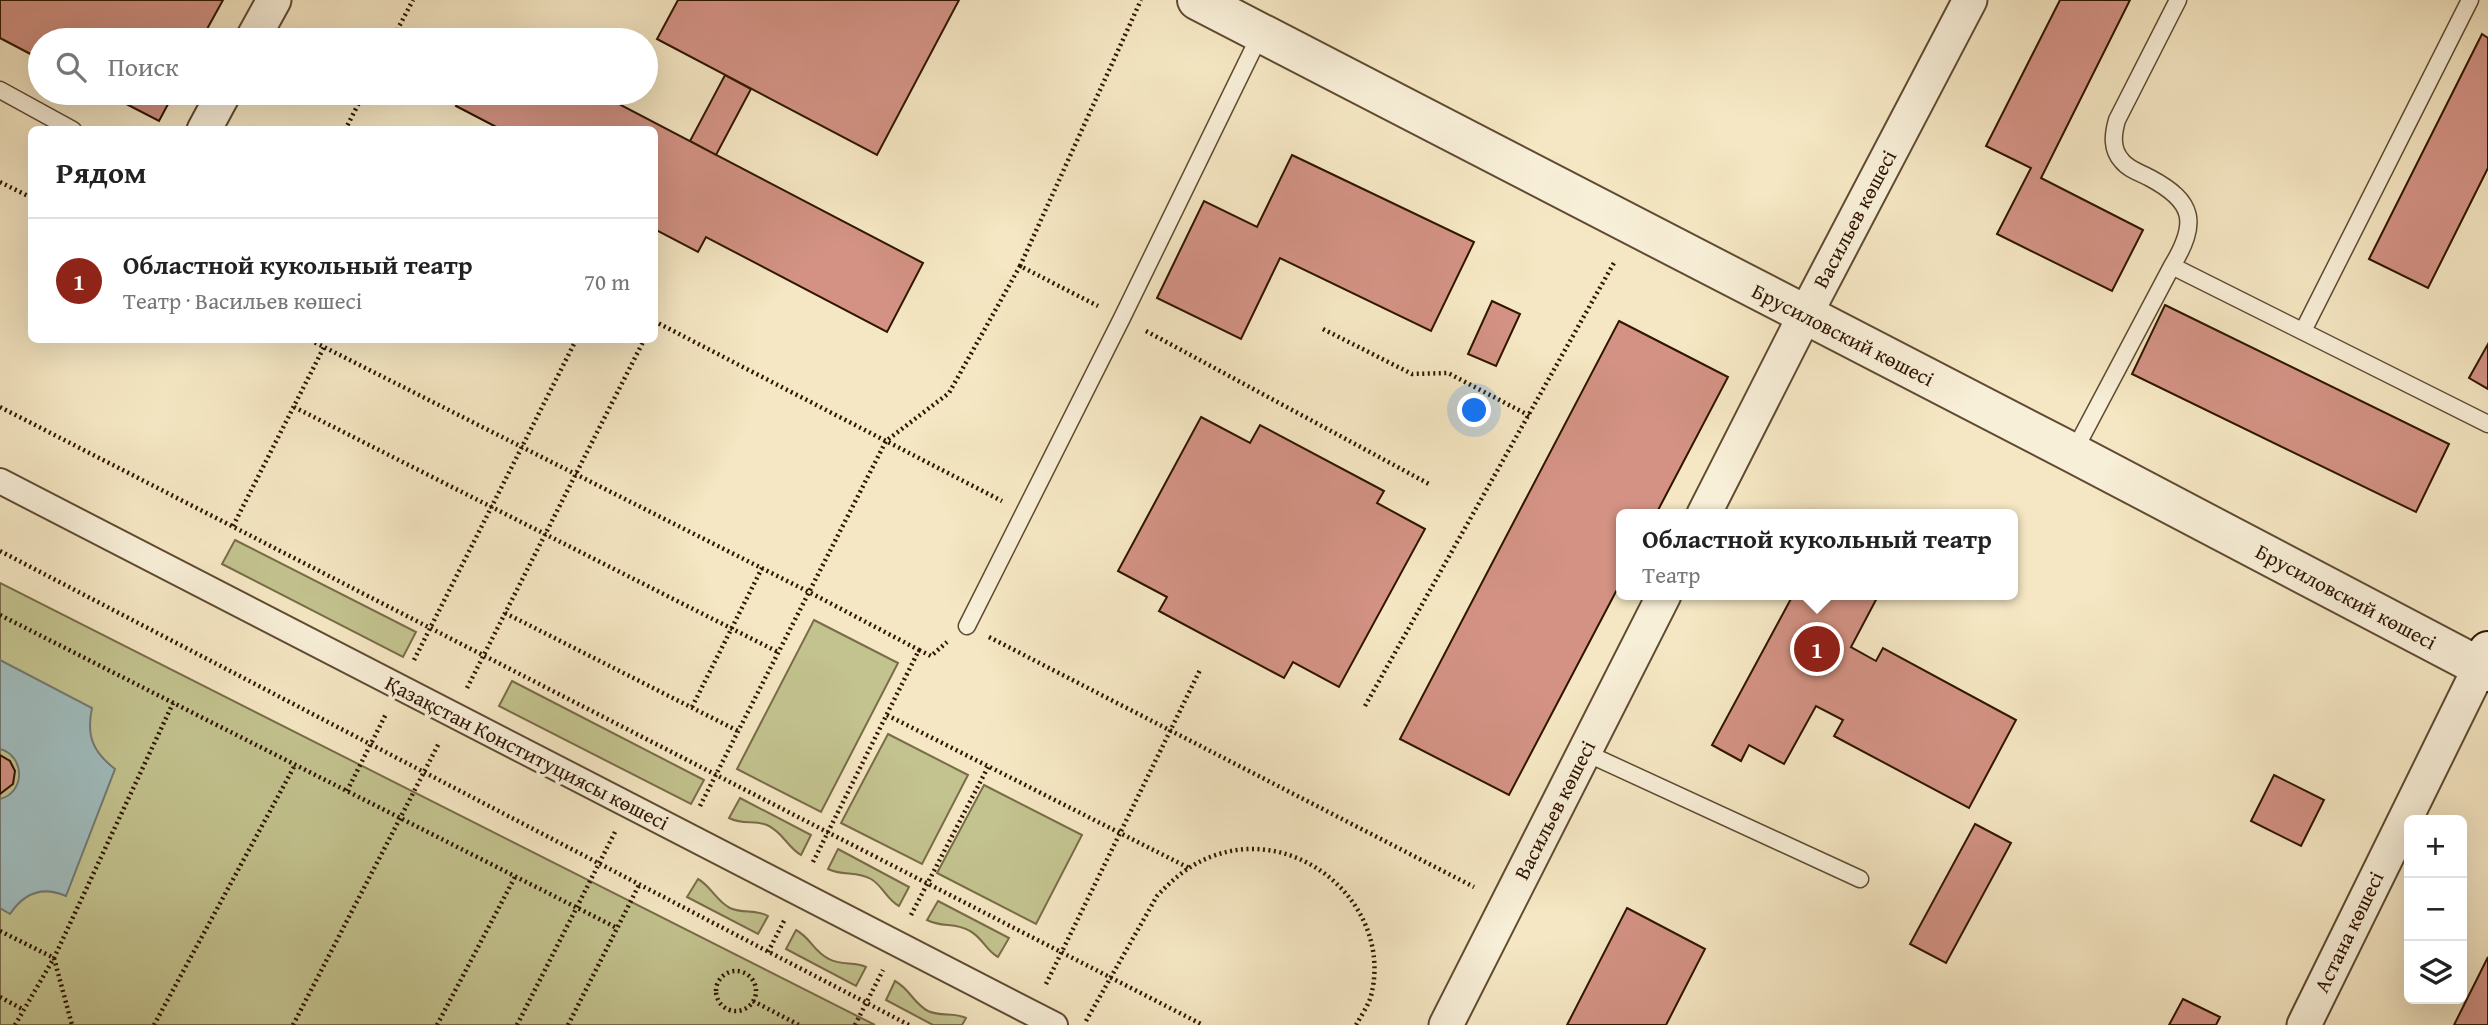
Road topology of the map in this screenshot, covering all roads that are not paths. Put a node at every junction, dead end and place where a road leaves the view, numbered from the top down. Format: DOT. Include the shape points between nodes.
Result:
graph roads {
  1 [pos="274,0"];
  2 [pos="1197,0"];
  3 [pos="1970,0"];
  4 [pos="2178,0"];
  5 [pos="2470,0"];
  6 [pos="259,28"];
  7 [pos="1261,33"];
  8 [pos="0,90"];
  9 [pos="218,105"];
  10 [pos="66,126"];
  11 [pos="206,126"];
  12 [pos="2172,266"];
  13 [pos="1805,315"];
  14 [pos="2303,331"];
  15 [pos="2488,424"];
  16 [pos="2073,453"];
  17 [pos="0,481"];
  18 [pos="1707,509"];
  19 [pos="1661,600"];
  20 [pos="967,626"];
  21 [pos="2485,664"];
  22 [pos="1584,752"];
  23 [pos="1860,879"];
  24 [pos="1055,1025"];
  25 [pos="1446,1025"];
  26 [pos="2304,1025"];
  1 -- 6 [label="street"];
  2 -- 7 [label="street, Брусиловский көшесі"];
  3 -- 13 [label="street, Васильев көшесі"];
  4 -- 12 [label="lane" via="2113,135 2122,162 2170,189 2186,210 2188,236"];
  5 -- 14 [label="lane"];
  7 -- 13 [label="street, Брусиловский көшесі"];
  7 -- 20 [label="lane"];
  8 -- 10 [label="lane"];
  9 -- 11 [label="street"];
  12 -- 14 [label="lane"];
  12 -- 16 [label="lane"];
  13 -- 16 [label="street, Брусиловский көшесі"];
  13 -- 18 [label="street, Васильев көшесі"];
  14 -- 15 [label="lane"];
  16 -- 21 [label="street, Брусиловский көшесі"];
  17 -- 24 [label="street, Қазақстан Конституциясы көшесі"];
  19 -- 22 [label="street, Васильев көшесі"];
  21 -- 26 [label="street, Астана көшесі"];
  22 -- 23 [label="lane"];
  22 -- 25 [label="street, Васильев көшесі"];
}
